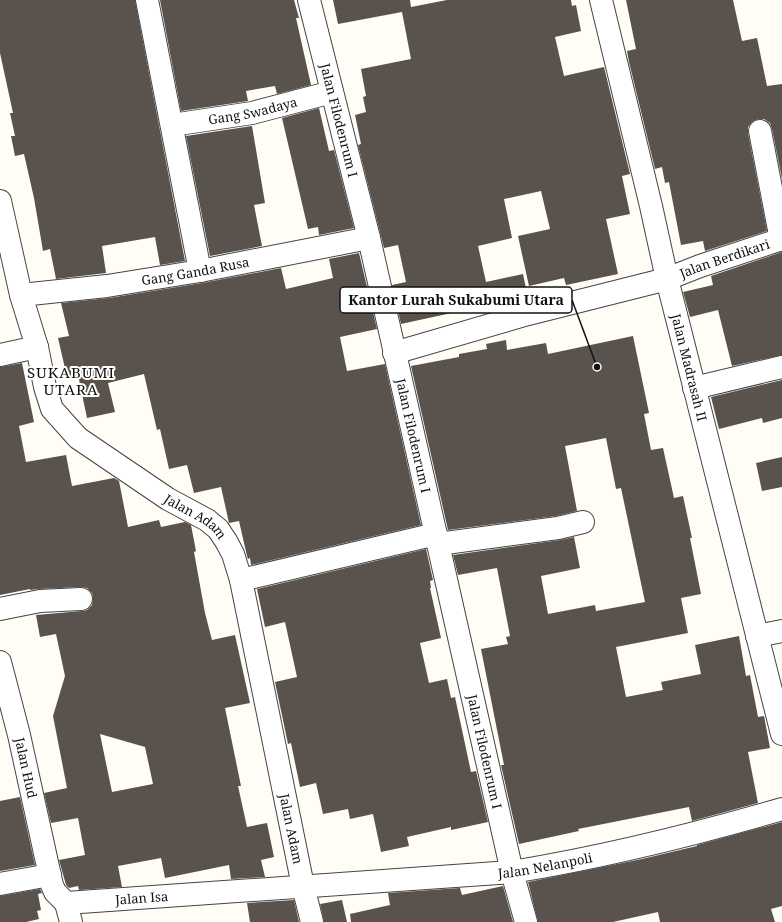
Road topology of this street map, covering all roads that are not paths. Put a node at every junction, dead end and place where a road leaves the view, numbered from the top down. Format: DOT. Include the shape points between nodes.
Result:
graph roads {
  1 [pos="147,0"];
  2 [pos="309,0"];
  3 [pos="601,0"];
  4 [pos="332,92"];
  5 [pos="172,125"];
  6 [pos="760,131"];
  7 [pos="0,201"];
  8 [pos="369,238"];
  9 [pos="781,240"];
  10 [pos="200,271"];
  11 [pos="667,279"];
  12 [pos="21,295"];
  13 [pos="36,348"];
  14 [pos="394,352"];
  15 [pos="0,355"];
  16 [pos="782,367"];
  17 [pos="694,388"];
  18 [pos="583,522"];
  19 [pos="437,539"];
  20 [pos="241,580"];
  21 [pos="81,599"];
  22 [pos="0,609"];
  23 [pos="782,631"];
  24 [pos="757,636"];
  25 [pos="0,662"];
  26 [pos="782,734"];
  27 [pos="782,809"];
  28 [pos="512,872"];
  29 [pos="50,875"];
  30 [pos="0,884"];
  31 [pos="303,886"];
  32 [pos="68,913"];
  33 [pos="312,922"];
  34 [pos="526,922"];
  1 -- 5 [label="street"];
  2 -- 4 [label="street, Jalan Filodenrum I"];
  3 -- 11 [label="street, Jalan Madrasah II"];
  4 -- 5 [label="street, Gang Swadaya" via="252,113"];
  4 -- 8 [label="street, Jalan Filodenrum I"];
  5 -- 10 [label="street"];
  6 -- 9 [label="street"];
  7 -- 12 [label="street, Jalan Adam"];
  8 -- 10 [label="street, Gang Ganda Rusa"];
  8 -- 14 [label="street, Jalan Filodenrum I"];
  9 -- 11 [label="street, Jalan Berdikari"];
  10 -- 12 [label="street, Gang Ganda Rusa" via="107,286"];
  11 -- 14 [label="street, Jalan Berdikari" via="528,314"];
  11 -- 17 [label="street, Jalan Madrasah II"];
  12 -- 13 [label="street, Jalan Adam"];
  13 -- 15 [label="street"];
  13 -- 20 [label="street, Jalan Adam" via="52,409 66,425 78,438 168,499 207,520 218,529 233,554"];
  14 -- 19 [label="street, Jalan Filodenrum I"];
  16 -- 17 [label="street"];
  17 -- 24 [label="street, Jalan Madrasah II"];
  18 -- 19 [label="street" via="558,528"];
  19 -- 20 [label="street"];
  19 -- 28 [label="street, Jalan Filodenrum I"];
  20 -- 31 [label="street, Jalan Adam"];
  21 -- 22 [label="street" via="40,601"];
  23 -- 24 [label="street"];
  24 -- 26 [label="street, Jalan Madrasah II"];
  25 -- 29 [label="street, Jalan Hud" via="20,735"];
  27 -- 28 [label="street, Jalan Nelanpoli" via="571,862"];
  28 -- 31 [label="street, Jalan Nelanpoli"];
  28 -- 34 [label="street, Jalan Filodenrum I"];
  29 -- 30 [label="street"];
  29 -- 32 [label="street, Jalan Isa" via="55,892"];
  31 -- 32 [label="street, Jalan Isa"];
  31 -- 33 [label="street, Jalan Adam"];
}
